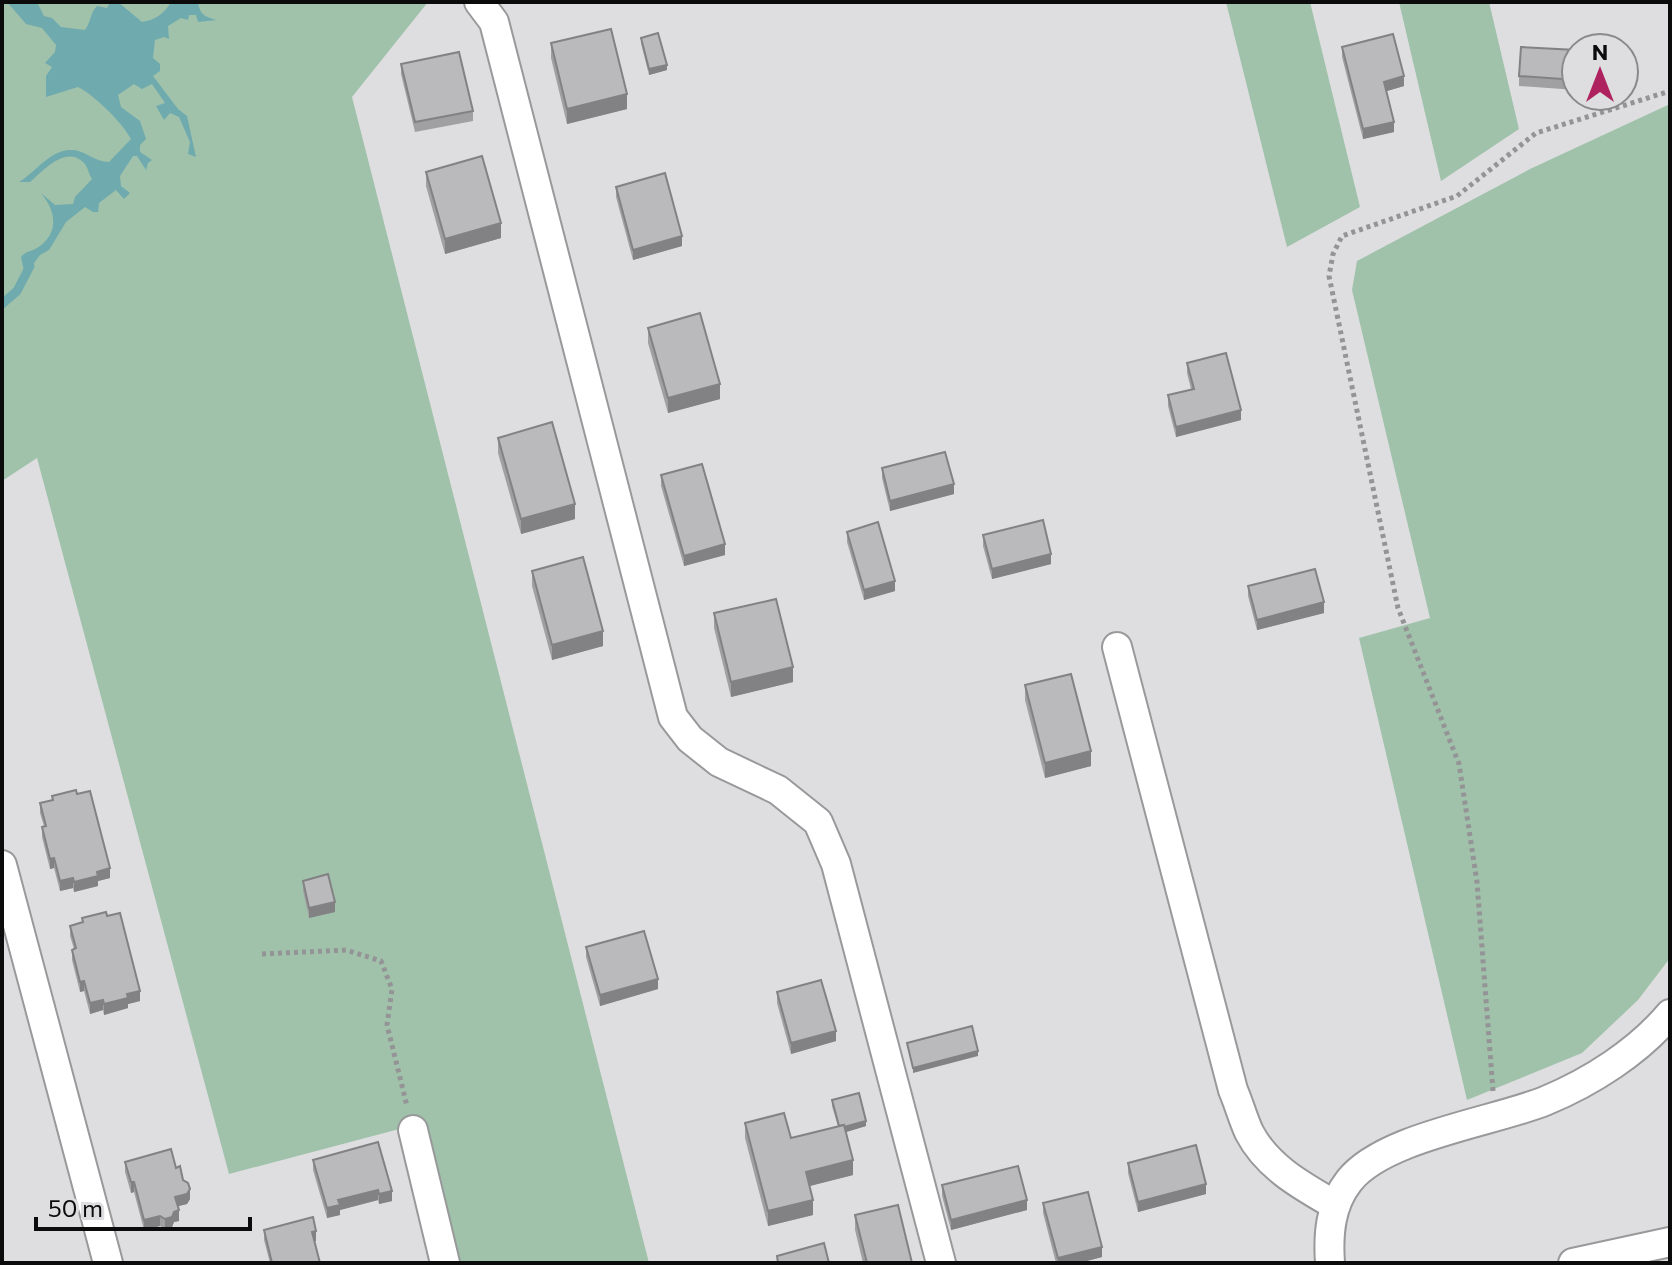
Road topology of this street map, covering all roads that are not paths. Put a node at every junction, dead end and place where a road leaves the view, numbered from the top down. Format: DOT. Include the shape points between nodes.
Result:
graph roads {
  1 [pos="479,2"];
  2 [pos="1117,647"];
  3 [pos="2,865"];
  4 [pos="1670,1014"];
  5 [pos="413,1130"];
  6 [pos="1335,1205"];
  7 [pos="1670,1242"];
  8 [pos="108,1263"];
  9 [pos="445,1263"];
  10 [pos="941,1263"];
  11 [pos="1330,1263"];
  12 [pos="1573,1263"];
  1 -- 10 [label="street" via="494,22 673,717 719,762 778,790 818,822 836,864"];
  2 -- 6 [label="street" via="1233,1090 1250,1133 1270,1161"];
  3 -- 8 [label="street"];
  4 -- 6 [label="street" via="1634,1050 1545,1101 1416,1141 1379,1158 1350,1180"];
  5 -- 9 [label="street"];
  6 -- 11 [label="street" via="1328,1237"];
  7 -- 12 [label="street"];
}
